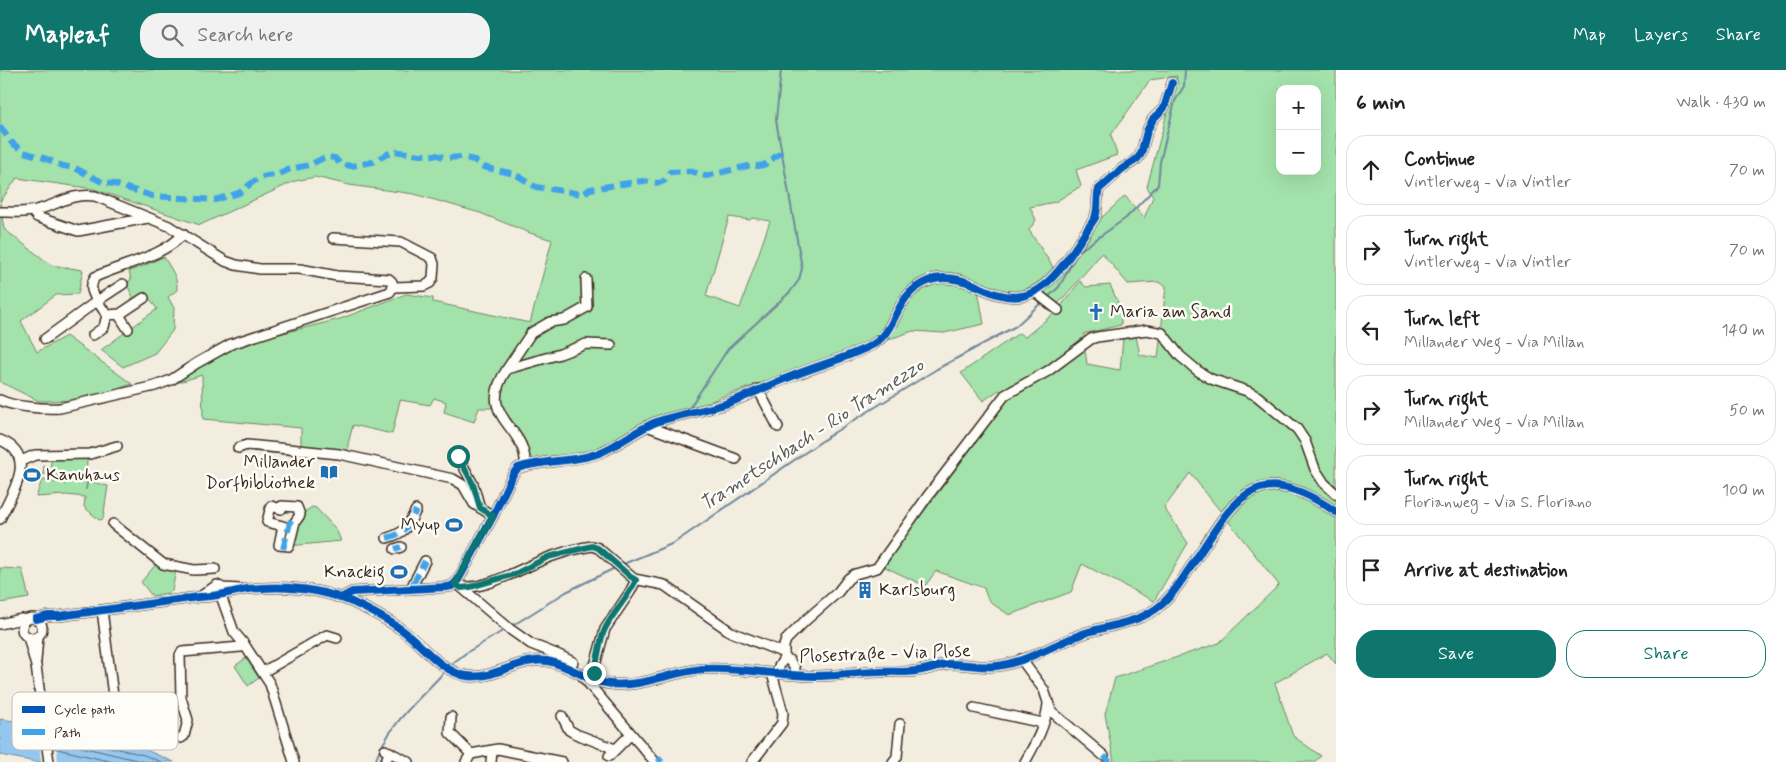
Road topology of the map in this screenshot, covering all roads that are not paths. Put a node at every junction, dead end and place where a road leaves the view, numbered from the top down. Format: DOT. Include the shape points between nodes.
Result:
graph roads {
  1 [pos="1172,83"];
  2 [pos="32,211"];
  3 [pos="0,212"];
  4 [pos="148,218"];
  5 [pos="183,234"];
  6 [pos="333,238"];
  7 [pos="586,279"];
  8 [pos="122,284"];
  9 [pos="393,288"];
  10 [pos="1036,293"];
  11 [pos="144,298"];
  12 [pos="97,301"];
  13 [pos="1056,308"];
  14 [pos="119,314"];
  15 [pos="106,315"];
  16 [pos="128,329"];
  17 [pos="93,335"];
  18 [pos="45,339"];
  19 [pos="611,346"];
  20 [pos="507,369"];
  21 [pos="758,390"];
  22 [pos="0,400"];
  23 [pos="648,426"];
  24 [pos="778,428"];
  25 [pos="0,440"];
  26 [pos="117,446"];
  27 [pos="238,448"];
  28 [pos="458,456"];
  29 [pos="736,459"];
  30 [pos="21,461"];
  31 [pos="525,466"];
  32 [pos="1336,494"];
  33 [pos="480,508"];
  34 [pos="416,510"];
  35 [pos="1336,512"];
  36 [pos="493,516"];
  37 [pos="0,518"];
  38 [pos="291,519"];
  39 [pos="113,524"];
  40 [pos="387,538"];
  41 [pos="284,547"];
  42 [pos="425,561"];
  43 [pos="215,569"];
  44 [pos="636,580"];
  45 [pos="413,584"];
  46 [pos="458,586"];
  47 [pos="239,591"];
  48 [pos="219,592"];
  49 [pos="342,598"];
  50 [pos="227,607"];
  51 [pos="102,610"];
  52 [pos="59,616"];
  53 [pos="36,619"];
  54 [pos="26,620"];
  55 [pos="0,625"];
  56 [pos="40,633"];
  57 [pos="26,636"];
  58 [pos="337,638"];
  59 [pos="244,644"];
  60 [pos="784,656"];
  61 [pos="1021,660"];
  62 [pos="573,662"];
  63 [pos="36,666"];
  64 [pos="796,668"];
  65 [pos="263,672"];
  66 [pos="775,673"];
  67 [pos="581,675"];
  68 [pos="591,680"];
  69 [pos="611,684"];
  70 [pos="40,692"];
  71 [pos="113,692"];
  72 [pos="601,698"];
  73 [pos="1048,704"];
  74 [pos="974,708"];
  75 [pos="562,716"];
  76 [pos="451,717"];
  77 [pos="1043,723"];
  78 [pos="900,724"];
  79 [pos="631,734"];
  80 [pos="181,738"];
  81 [pos="492,751"];
  82 [pos="1104,756"];
  83 [pos="469,758"];
  84 [pos="658,761"];
  85 [pos="294,762"];
  86 [pos="385,762"];
  87 [pos="409,762"];
  88 [pos="490,762"];
  89 [pos="562,762"];
  90 [pos="752,762"];
  91 [pos="893,762"];
  92 [pos="1025,762"];
  1 -- 10 [label="street" via="1164,108 1152,119 1138,159 1099,189 1094,218 1056,274"];
  2 -- 3 [label="street"];
  2 -- 4 [label="street" via="37,217 78,231"];
  2 -- 4 [label="street" via="83,195 95,196"];
  4 -- 5 [label="street"];
  5 -- 9 [label="street" via="236,265 389,279"];
  5 -- 12 [label="street" via="157,251 95,277 91,284"];
  6 -- 9 [label="street" via="401,242 432,258 433,278 430,283"];
  7 -- 20 [label="street" via="587,307 531,333"];
  8 -- 12 [label="street"];
  9 -- 22 [label="street" via="390,292 231,344 155,386 60,408 45,409"];
  10 -- 13 [label="street"];
  10 -- 21 [label="street" via="1009,297 964,280 946,278 929,281 908,294 885,334 873,344"];
  11 -- 14 [label="street"];
  12 -- 15 [label="street"];
  12 -- 18 [label="street"];
  14 -- 15 [label="street"];
  14 -- 16 [label="street"];
  15 -- 17 [label="street" via="104,327"];
  19 -- 20 [label="street" via="586,344"];
  20 -- 31 [label="street" via="498,384 496,400 501,416 525,452"];
  21 -- 23 [label="street" via="723,405"];
  21 -- 24 [label="street"];
  23 -- 29 [label="street"];
  23 -- 31 [label="street" via="600,453"];
  25 -- 30 [label="street" via="16,450"];
  26 -- 30 [label="street" via="90,454 35,455"];
  27 -- 33 [label="street" via="247,445 339,454 448,478 463,485"];
  28 -- 33 [label="street" via="473,484"];
  30 -- 37 [label="street" via="21,473"];
  31 -- 36 [label="street" via="515,471"];
  32 -- 60 [label="street" via="1314,468 1297,428 1257,396 1198,371 1158,331 1114,333 1091,339 1048,371 1005,395 877,568 848,579 786,640"];
  33 -- 36 [label="street"];
  34 -- 40 [label="street" via="407,528"];
  35 -- 61 [label="street, Plosestraße - Via Plose" via="1308,495 1285,487 1267,486 1250,492 1235,504 1159,608"];
  36 -- 46 [label="street"];
  38 -- 41 [label="street"];
  39 -- 43 [label="street" via="163,564 194,570"];
  41 -- 41 [label="street" via="279,545 284,526 267,522 271,506 282,509 282,506 297,507 300,515 289,546"];
  42 -- 45 [label="street"];
  44 -- 46 [label="street" via="598,548 589,546 548,557 502,578 470,587"];
  44 -- 60 [label="street" via="664,585 731,632"];
  44 -- 68 [label="street" via="605,628"];
  46 -- 49 [label="street" via="352,592"];
  46 -- 62 [label="street" via="531,644"];
  47 -- 48 [label="street, Plosestraße - Via Plose"];
  47 -- 49 [label="street, Plosestraße - Via Plose" via="295,587"];
  47 -- 50 [label="street"];
  48 -- 50 [label="street"];
  48 -- 51 [label="street, Plosestraße - Via Plose"];
  49 -- 67 [label="street, Plosestraße - Via Plose" via="392,623 447,669 470,677 481,677 523,663 546,661"];
  50 -- 59 [label="street" via="231,625"];
  51 -- 52 [label="street, Plosestraße - Via Plose"];
  51 -- 71 [label="street"];
  52 -- 53 [label="street, Plosestraße - Via Plose"];
  52 -- 56 [label="street"];
  53 -- 54 [label="street, Plosestraße - Via Plose"];
  53 -- 56 [label="street" via="41,624"];
  54 -- 55 [label="street, Plosestraße - Via Plose"];
  54 -- 57 [label="street" via="23,625"];
  55 -- 57 [label="street, Plosestraße - Via Plose" via="12,627"];
  56 -- 57 [label="street, Plosestraße - Via Plose"];
  56 -- 63 [label="street"];
  57 -- 63 [label="street"];
  58 -- 65 [label="street" via="327,636"];
  59 -- 65 [label="street"];
  59 -- 80 [label="street" via="241,647 182,652 180,698 188,720"];
  60 -- 64 [label="street"];
  60 -- 66 [label="street"];
  61 -- 66 [label="street, Plosestraße - Via Plose" via="992,666 950,664 914,672 814,676"];
  61 -- 73 [label="street" via="1044,690"];
  63 -- 70 [label="street"];
  65 -- 85 [label="street" via="270,684"];
  66 -- 69 [label="street, Plosestraße - Via Plose" via="706,669 671,673 633,684"];
  66 -- 90 [label="street" via="773,681 783,713 782,723"];
  67 -- 68 [label="street, Plosestraße - Via Plose"];
  67 -- 72 [label="street"];
  68 -- 69 [label="street, Plosestraße - Via Plose"];
  69 -- 72 [label="street"];
  72 -- 79 [label="street"];
  73 -- 77 [label="street"];
  73 -- 82 [label="street" via="1050,712"];
  74 -- 77 [label="street"];
  75 -- 79 [label="street" via="569,730 612,753"];
  76 -- 83 [label="street" via="450,733"];
  77 -- 92 [label="street"];
  78 -- 91 [label="street" via="897,757"];
  79 -- 84 [label="street"];
  81 -- 83 [label="street"];
  81 -- 88 [label="street"];
  81 -- 89 [label="street"];
  86 -- 87 [label="street" via="387,751"];
}
